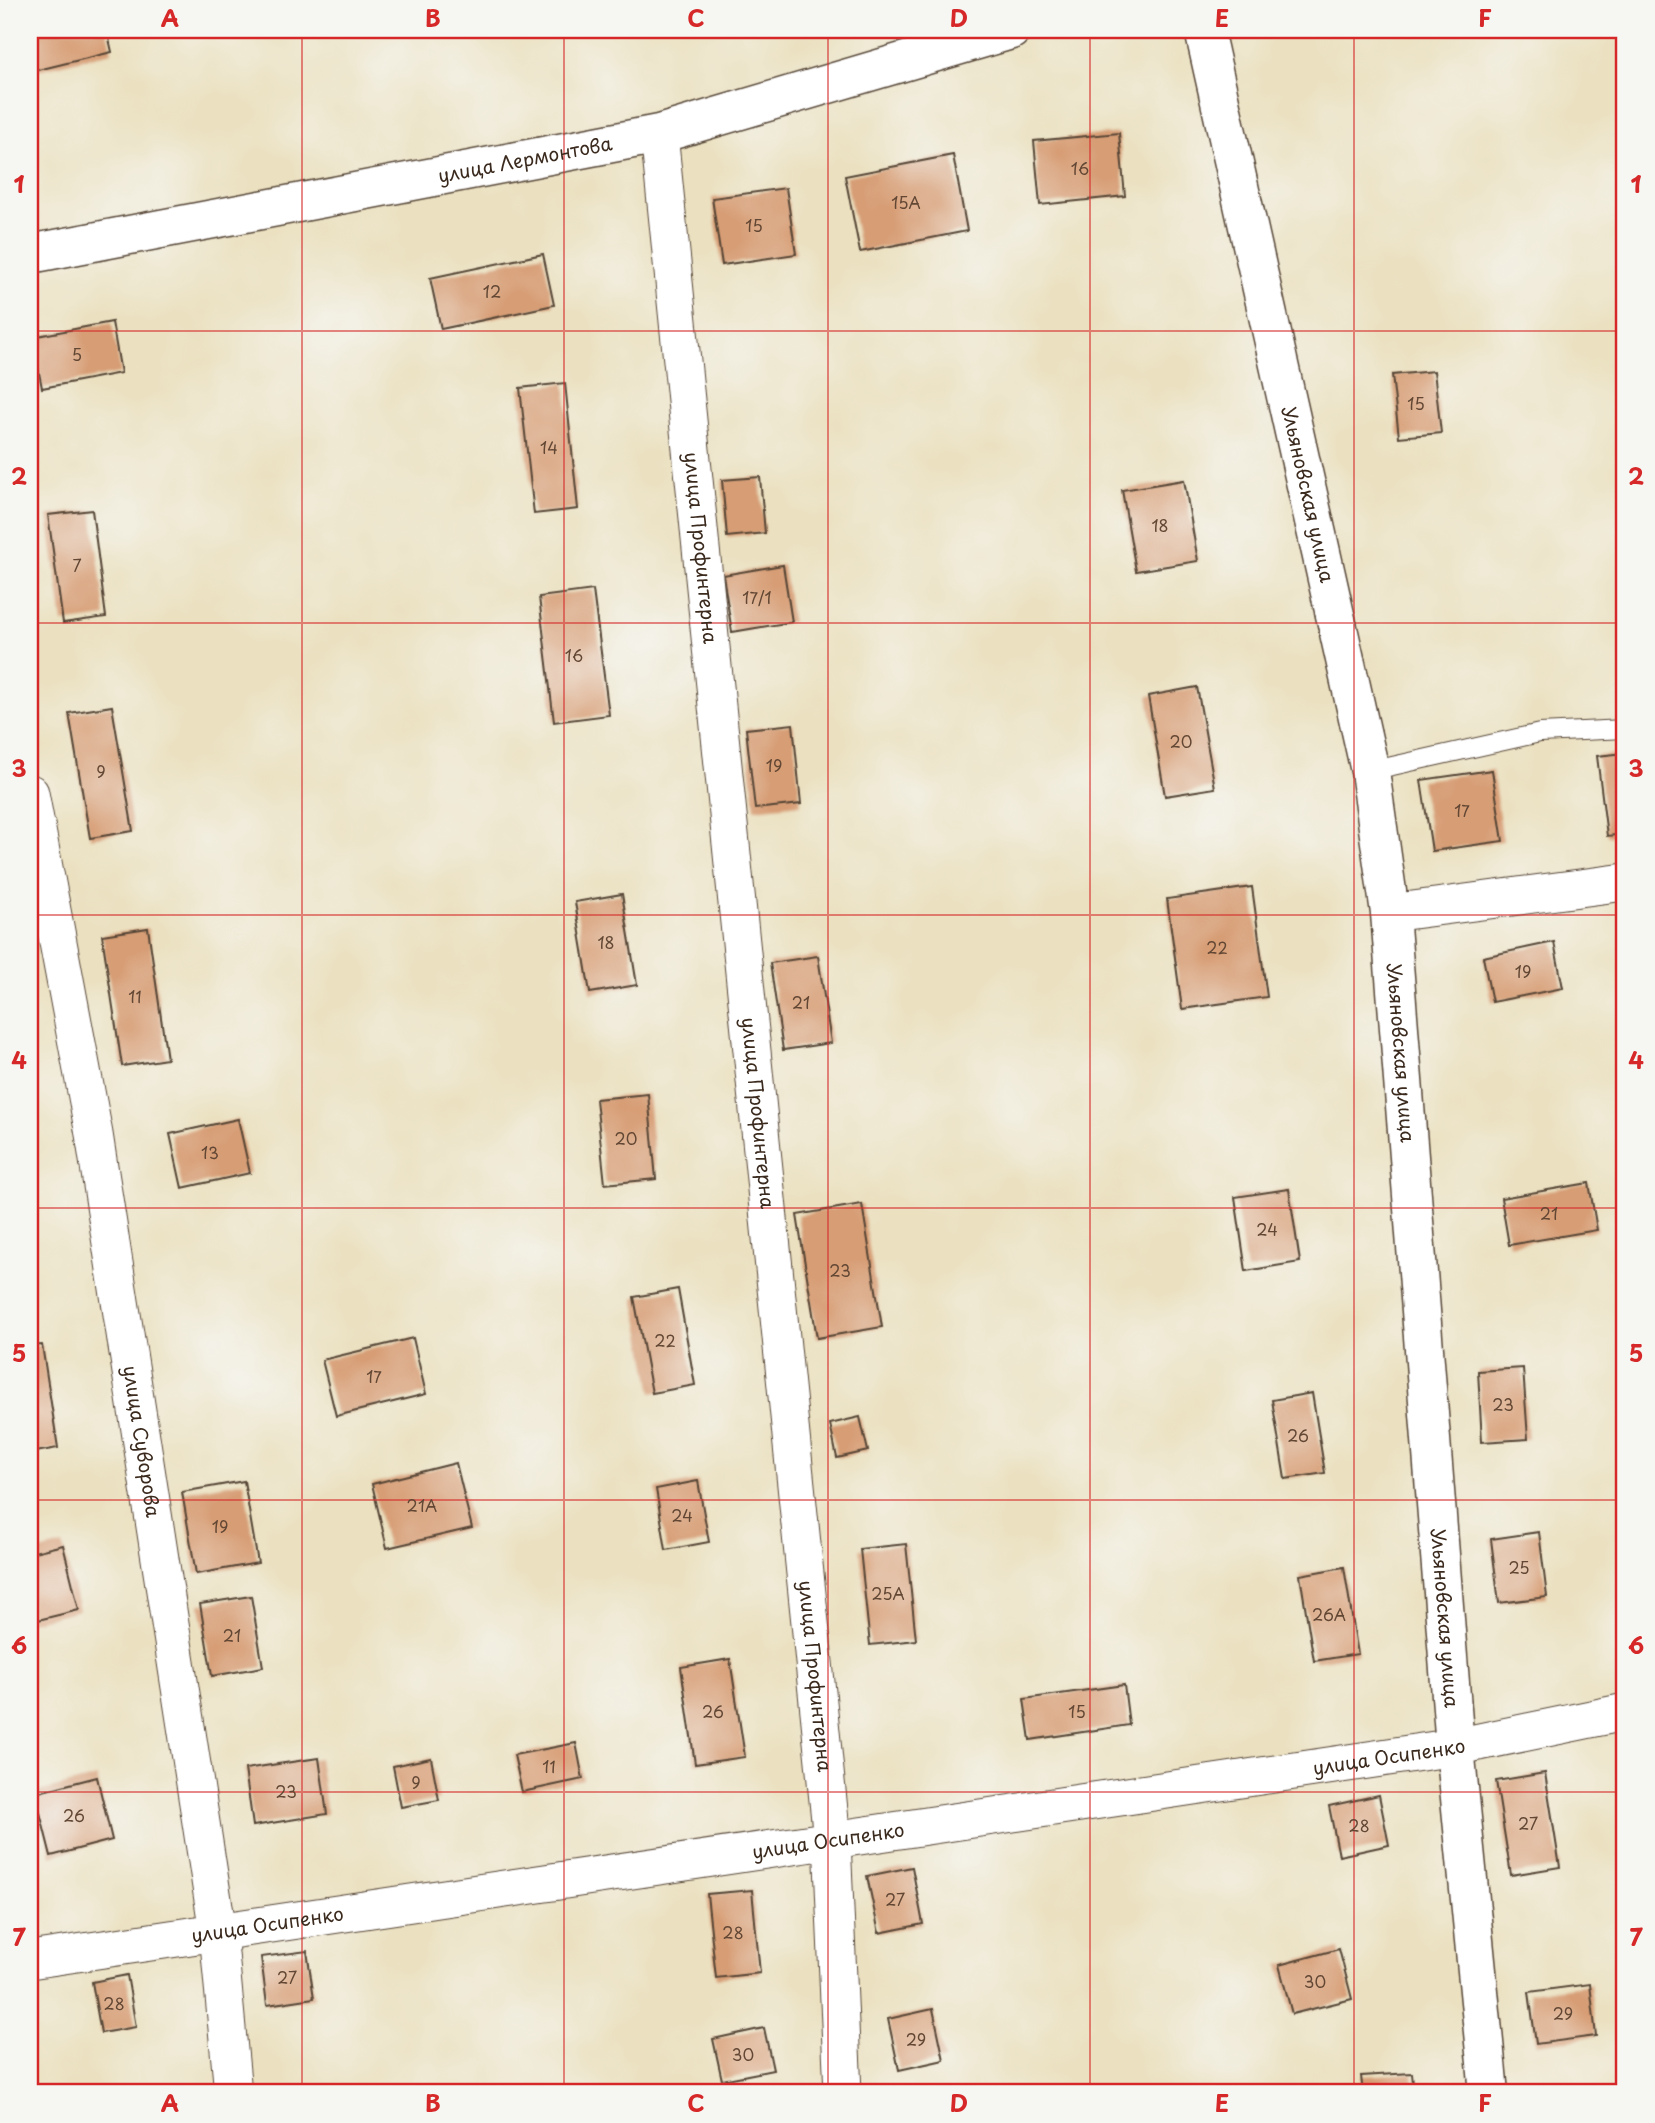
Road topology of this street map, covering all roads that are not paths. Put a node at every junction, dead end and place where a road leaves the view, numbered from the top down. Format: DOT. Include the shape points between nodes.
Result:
graph roads {
  1 [pos="1010,30"];
  2 [pos="1204,30"];
  3 [pos="659,134"];
  4 [pos="30,254"];
  5 [pos="1625,729"];
  6 [pos="1370,771"];
  7 [pos="30,793"];
  8 [pos="1625,882"];
  9 [pos="1391,913"];
  10 [pos="1625,1712"];
  11 [pos="1455,1747"];
  12 [pos="832,1840"];
  13 [pos="218,1932"];
  14 [pos="30,1960"];
  15 [pos="233,2093"];
  16 [pos="843,2093"];
  17 [pos="1489,2093"];
  1 -- 3 [label="street, улица Лермонтова"];
  2 -- 6 [label="street, Ульяновская улица"];
  3 -- 4 [label="street, улица Лермонтова"];
  3 -- 12 [label="street, улица Профинтерна"];
  5 -- 6 [label="lane" via="1541,733"];
  6 -- 9 [label="street, Ульяновская улица"];
  7 -- 13 [label="street, улица Суворова" via="94,1135"];
  8 -- 9 [label="street"];
  9 -- 11 [label="street, Ульяновская улица"];
  10 -- 11 [label="street, улица Осипенко"];
  11 -- 12 [label="street, улица Осипенко"];
  11 -- 17 [label="street, Ульяновская улица"];
  12 -- 13 [label="street, улица Осипенко"];
  12 -- 16 [label="street, улица Профинтерна"];
  13 -- 14 [label="street, улица Осипенко"];
  13 -- 15 [label="street, улица Суворова"];
}
